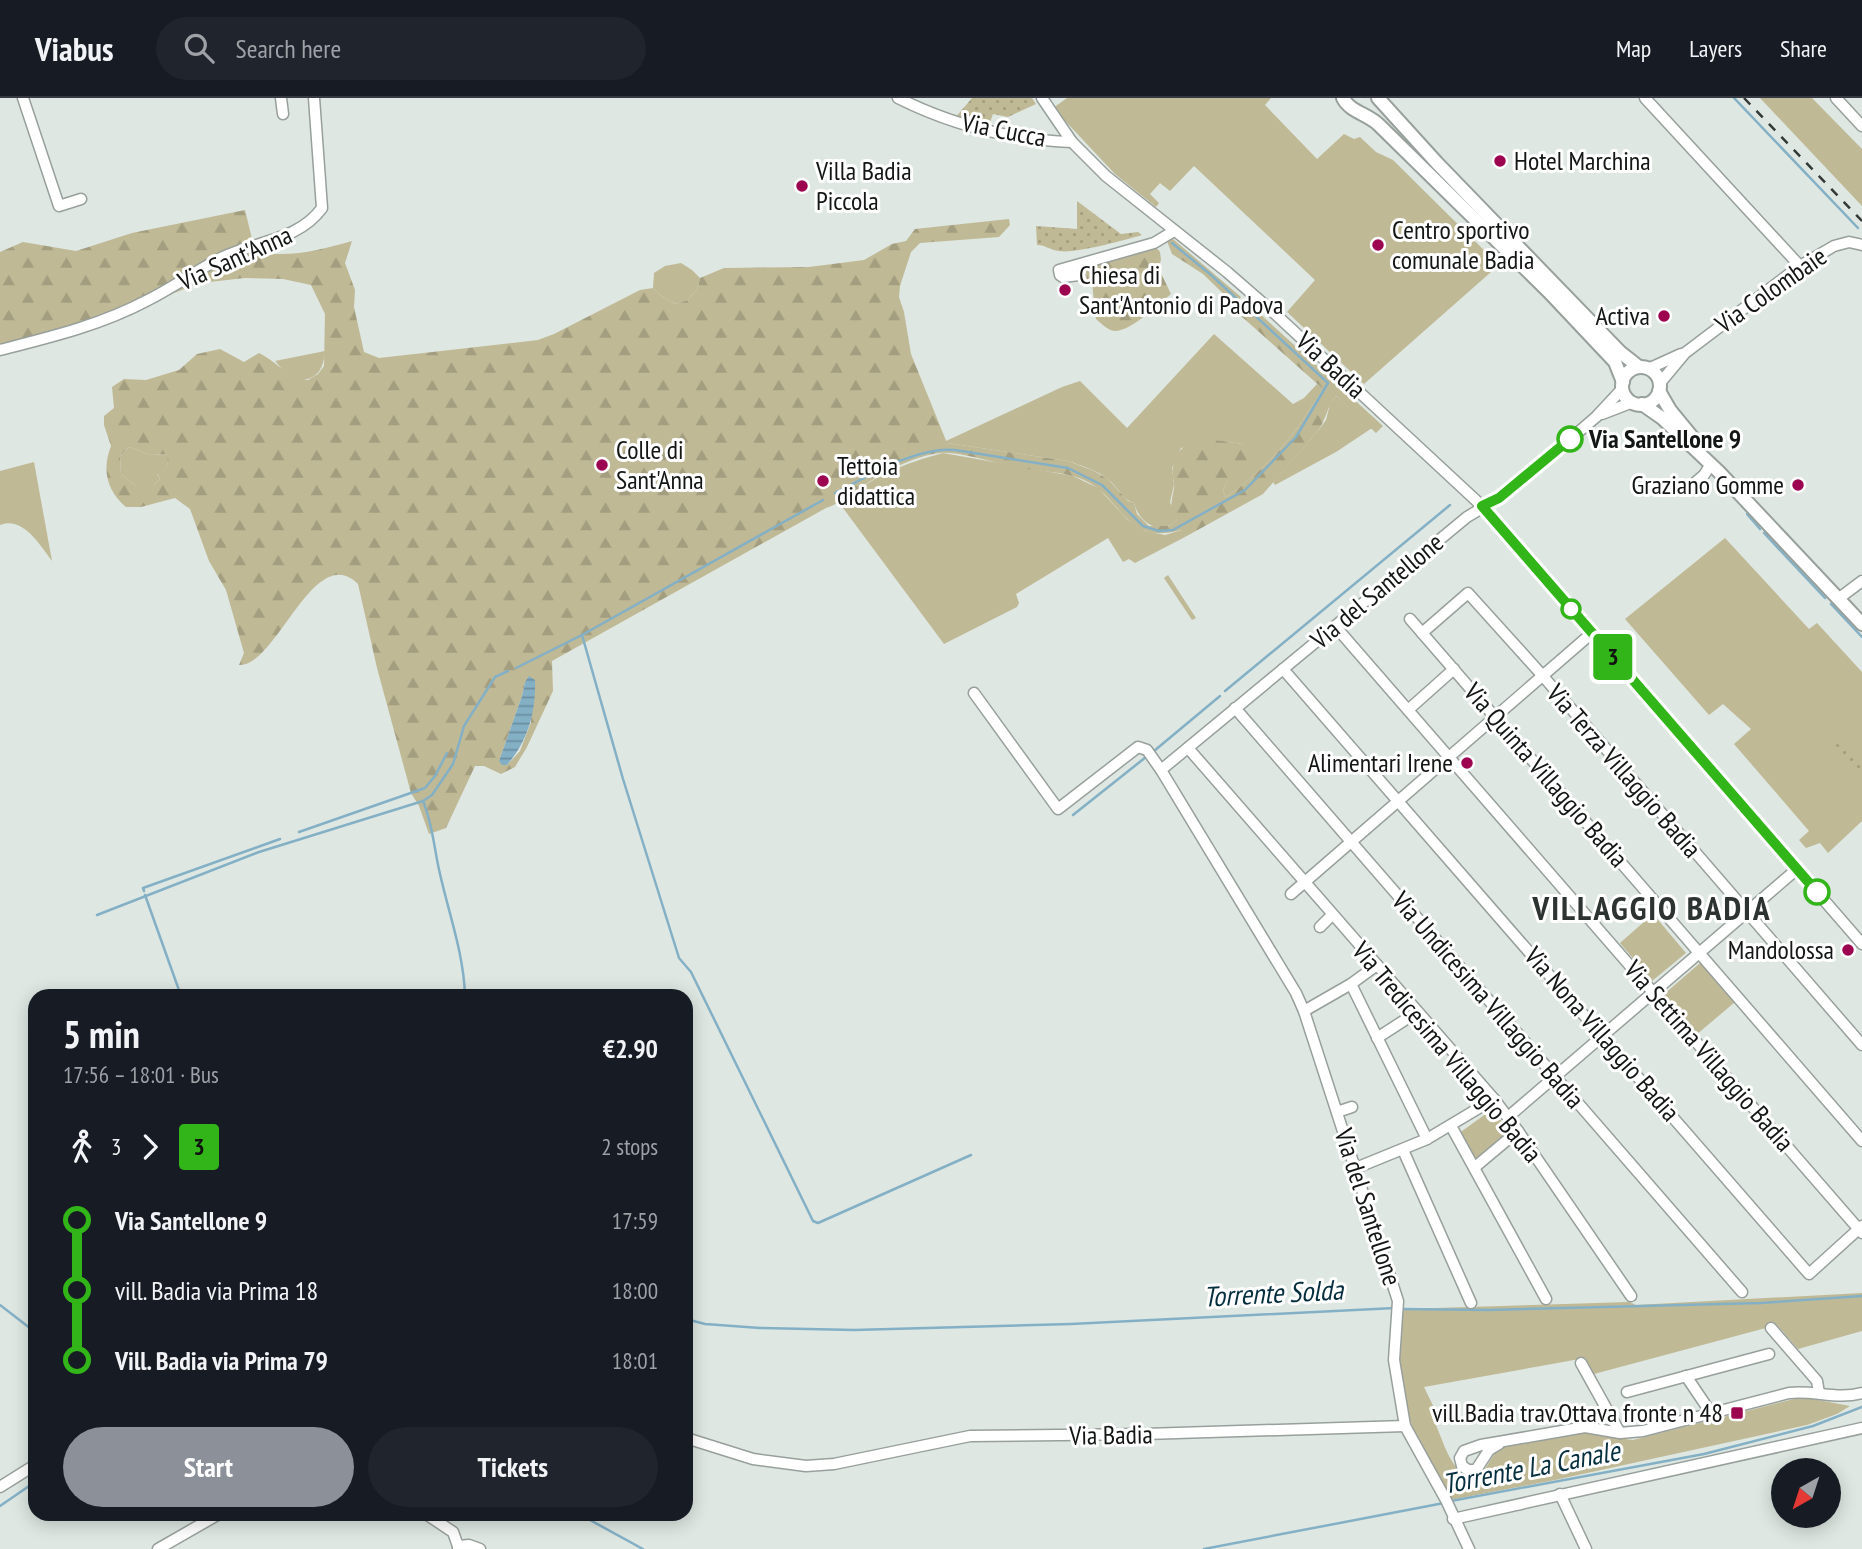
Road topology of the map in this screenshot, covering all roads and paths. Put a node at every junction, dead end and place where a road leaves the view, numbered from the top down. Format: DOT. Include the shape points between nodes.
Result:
graph roads {
  1 [pos="23,98"];
  2 [pos="281,98"];
  3 [pos="314,98"];
  4 [pos="898,98"];
  5 [pos="1042,98"];
  6 [pos="1343,98"];
  7 [pos="1377,98"];
  8 [pos="1646,98"];
  9 [pos="1836,98"];
  10 [pos="1360,111"];
  11 [pos="283,114"];
  12 [pos="1860,120"];
  13 [pos="1072,142"];
  14 [pos="81,199"];
  15 [pos="1174,231"];
  16 [pos="1862,245"];
  17 [pos="1800,267"];
  18 [pos="1079,275"];
  19 [pos="0,349"];
  20 [pos="1685,353"];
  21 [pos="1644,368"];
  22 [pos="1623,385"];
  23 [pos="1660,387"];
  24 [pos="1638,403"];
  25 [pos="1596,417"];
  26 [pos="1715,468"];
  27 [pos="1689,488"];
  28 [pos="1482,506"];
  29 [pos="1862,581"];
  30 [pos="1838,599"];
  31 [pos="1410,619"];
  32 [pos="1862,624"];
  33 [pos="1335,626"];
  34 [pos="1422,632"];
  35 [pos="1592,634"];
  36 [pos="1283,669"];
  37 [pos="1454,669"];
  38 [pos="1542,675"];
  39 [pos="974,693"];
  40 [pos="1235,708"];
  41 [pos="1408,710"];
  42 [pos="1495,716"];
  43 [pos="1188,748"];
  44 [pos="1448,757"];
  45 [pos="1161,770"];
  46 [pos="1398,800"];
  47 [pos="1349,842"];
  48 [pos="1797,869"];
  49 [pos="1304,883"];
  50 [pos="1291,894"];
  51 [pos="1747,912"];
  52 [pos="1332,915"];
  53 [pos="1320,927"];
  54 [pos="1862,944"];
  55 [pos="1700,952"];
  56 [pos="1377,965"];
  57 [pos="1351,985"];
  58 [pos="1653,993"];
  59 [pos="1304,1011"];
  60 [pos="1417,1012"];
  61 [pos="1603,1036"];
  62 [pos="1377,1038"];
  63 [pos="1862,1045"];
  64 [pos="1556,1077"];
  65 [pos="1494,1099"];
  66 [pos="1352,1107"];
  67 [pos="1337,1112"];
  68 [pos="1508,1117"];
  69 [pos="1451,1126"];
  70 [pos="1518,1130"];
  71 [pos="1427,1139"];
  72 [pos="1862,1140"];
  73 [pos="1404,1150"];
  74 [pos="1475,1167"];
  75 [pos="1356,1168"];
  76 [pos="1861,1229"];
  77 [pos="1742,1292"];
  78 [pos="1631,1296"];
  79 [pos="1546,1299"];
  80 [pos="1471,1303"];
  81 [pos="1771,1328"];
  82 [pos="1769,1354"];
  83 [pos="1581,1363"];
  84 [pos="1686,1376"];
  85 [pos="1627,1392"];
  86 [pos="1862,1393"];
  87 [pos="1819,1394"];
  88 [pos="1711,1413"];
  89 [pos="1405,1426"];
  90 [pos="1862,1428"];
  91 [pos="1620,1433"];
  92 [pos="693,1440"];
  93 [pos="1499,1444"];
  94 [pos="1471,1449"];
  95 [pos="1482,1461"];
  96 [pos="28,1469"];
  97 [pos="0,1487"];
  98 [pos="1560,1494"];
  99 [pos="1449,1510"];
  100 [pos="207,1521"];
  101 [pos="436,1521"];
  102 [pos="458,1548"];
  103 [pos="158,1549"];
  104 [pos="480,1549"];
  105 [pos="1469,1549"];
  106 [pos="1586,1549"];
  1 -- 14 [label="street" via="59,206"];
  2 -- 11 [label="street"];
  3 -- 19 [label="street, Via Sant'Anna" via="322,208 313,221 290,235 226,256 107,319 74,332"];
  4 -- 13 [label="street, Via Cucca" via="997,134"];
  5 -- 13 [label="street, Via Badia"];
  6 -- 10 [label="main road" via="1350,108"];
  7 -- 10 [label="main road"];
  7 -- 21 [label="main road" via="1620,352"];
  8 -- 17 [label="street"];
  9 -- 12 [label="street"];
  10 -- 22 [label="main road" via="1394,138 1549,292 1615,362"];
  13 -- 15 [label="street, Via Badia" via="1120,190"];
  15 -- 18 [label="street" via="1154,243 1059,270 1063,277"];
  15 -- 28 [label="street, Via Badia" via="1273,312"];
  16 -- 17 [label="street, Via Colombaie" via="1834,246"];
  17 -- 20 [label="street, Via Colombaie"];
  20 -- 21 [label="street, Via Colombaie"];
  20 -- 23 [label="street, Via Colombaie"];
  21 -- 22 [label="main road" via="1627,374"];
  21 -- 23 [label="main road" via="1656,374"];
  22 -- 24 [label="main road" via="1625,394"];
  22 -- 25 [label="street, Via del Santellone"];
  23 -- 24 [label="main road" via="1651,402"];
  23 -- 26 [label="main road" via="1670,410"];
  24 -- 25 [label="street, Via del Santellone"];
  24 -- 26 [label="main road" via="1662,418"];
  25 -- 28 [label="street, Via del Santellone" via="1499,498"];
  26 -- 27 [label="street"];
  26 -- 30 [label="main road"];
  28 -- 33 [label="street, Via del Santellone"];
  28 -- 35 [label="street, Via Badia"];
  29 -- 30 [label="street"];
  30 -- 32 [label="main road"];
  31 -- 34 [label="street, Via Quinta Villaggio Badia"];
  33 -- 36 [label="street, Via del Santellone"];
  33 -- 41 [label="street, Via Settima Villaggio Badia"];
  34 -- 37 [label="street, Via Quinta Villaggio Badia"];
  34 -- 38 [label="street, Via Terza Villaggio Badia" via="1468,593"];
  35 -- 38 [label="street"];
  35 -- 48 [label="street, Via Badia"];
  36 -- 40 [label="street, Via del Santellone"];
  36 -- 46 [label="street, Via Nona Villaggio Badia"];
  37 -- 41 [label="street"];
  37 -- 42 [label="street, Via Quinta Villaggio Badia"];
  38 -- 42 [label="street"];
  38 -- 51 [label="street, Via Terza Villaggio Badia"];
  39 -- 45 [label="street, Via del Santellone" via="1058,809 1138,747 1147,750"];
  40 -- 43 [label="street, Via del Santellone"];
  40 -- 47 [label="street, Via Undicesima Villaggio Badia"];
  41 -- 44 [label="street, Via Settima Villaggio Badia"];
  42 -- 44 [label="street"];
  42 -- 55 [label="street, Via Quinta Villaggio Badia"];
  43 -- 45 [label="street, Via del Santellone"];
  43 -- 49 [label="street, Via Tredicesima Villaggio Badia"];
  44 -- 46 [label="street"];
  44 -- 58 [label="street, Via Settima Villaggio Badia"];
  45 -- 59 [label="street, Via del Santellone"];
  46 -- 47 [label="street"];
  46 -- 61 [label="street, Via Nona Villaggio Badia"];
  47 -- 49 [label="street"];
  47 -- 64 [label="street, Via Undicesima Villaggio Badia"];
  48 -- 51 [label="street"];
  48 -- 54 [label="street, Via Badia"];
  49 -- 50 [label="street"];
  49 -- 52 [label="street, Via Tredicesima Villaggio Badia"];
  51 -- 55 [label="street"];
  51 -- 63 [label="street, Via Terza Villaggio Badia"];
  52 -- 53 [label="street, Via Tredicesima Villaggio Badia"];
  52 -- 56 [label="street, Via Tredicesima Villaggio Badia"];
  55 -- 58 [label="street"];
  55 -- 72 [label="street, Via Quinta Villaggio Badia"];
  56 -- 57 [label="street"];
  56 -- 60 [label="street, Via Tredicesima Villaggio Badia"];
  57 -- 59 [label="street"];
  57 -- 62 [label="street"];
  58 -- 61 [label="street"];
  58 -- 76 [label="street, Via Settima Villaggio Badia"];
  59 -- 67 [label="street, Via del Santellone"];
  60 -- 62 [label="street"];
  60 -- 65 [label="street, Via Tredicesima Villaggio Badia"];
  61 -- 64 [label="street"];
  61 -- 76 [label="street, Via Nona Villaggio Badia" via="1809,1274"];
  62 -- 71 [label="street"];
  64 -- 68 [label="street"];
  64 -- 77 [label="street, Via Undicesima Villaggio Badia"];
  65 -- 68 [label="street, Via Tredicesima Villaggio Badia"];
  65 -- 69 [label="street"];
  66 -- 67 [label="street, Via del Santellone"];
  67 -- 75 [label="street, Via del Santellone"];
  68 -- 70 [label="street, Via Tredicesima Villaggio Badia"];
  69 -- 71 [label="street"];
  69 -- 74 [label="street"];
  70 -- 74 [label="street"];
  70 -- 78 [label="street, Via Tredicesima Villaggio Badia"];
  71 -- 73 [label="street"];
  73 -- 75 [label="street"];
  73 -- 80 [label="street"];
  74 -- 79 [label="street"];
  75 -- 89 [label="street, Via del Santellone" via="1398,1301 1394,1360"];
  81 -- 87 [label="street" via="1817,1381"];
  82 -- 84 [label="street"];
  83 -- 91 [label="street"];
  84 -- 85 [label="street"];
  84 -- 88 [label="street"];
  86 -- 87 [label="street"];
  87 -- 88 [label="street" via="1789,1393"];
  88 -- 91 [label="street"];
  89 -- 92 [label="street, Via Badia" via="970,1436 806,1466 753,1459"];
  89 -- 99 [label="street"];
  90 -- 98 [label="street"];
  91 -- 93 [label="street" via="1585,1427"];
  93 -- 94 [label="street"];
  93 -- 95 [label="street"];
  94 -- 95 [label="street" via="1480,1453"];
  94 -- 95 [label="street" via="1461,1454 1462,1466 1476,1470"];
  96 -- 97 [label="street"];
  98 -- 99 [label="street"];
  98 -- 106 [label="street"];
  99 -- 105 [label="street"];
  100 -- 103 [label="street"];
  101 -- 102 [label="street" via="453,1532"];
  102 -- 104 [label="street"];
}
